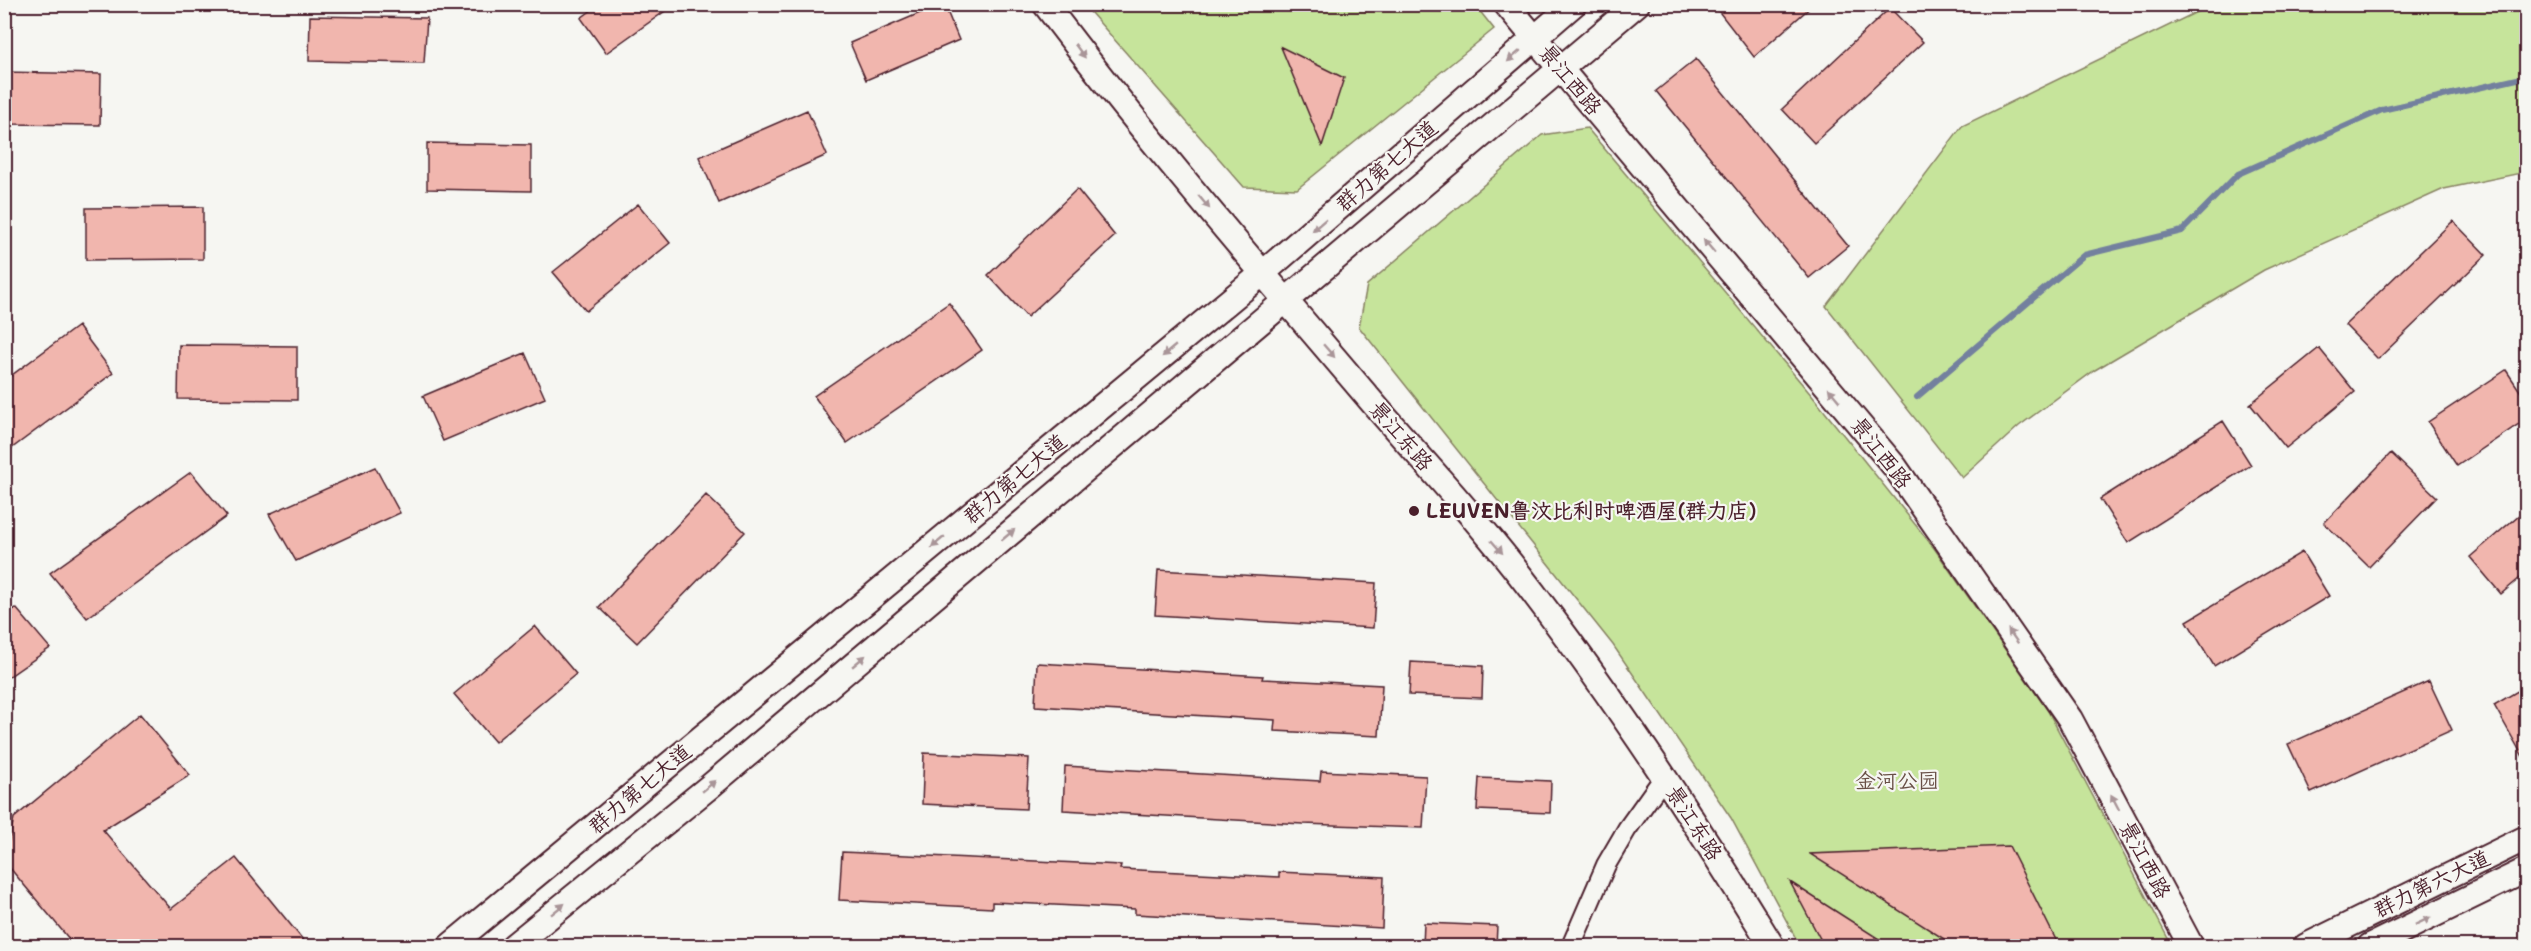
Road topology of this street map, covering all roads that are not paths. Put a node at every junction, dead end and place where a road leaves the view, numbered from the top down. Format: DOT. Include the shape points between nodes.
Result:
graph roads {
  1 [pos="1045,4"];
  2 [pos="1506,4"];
  3 [pos="1574,4"];
  4 [pos="1637,4"];
  5 [pos="1535,38"];
  6 [pos="1560,69"];
  7 [pos="1263,273"];
  8 [pos="1286,301"];
  9 [pos="1664,777"];
  10 [pos="2526,838"];
  11 [pos="2526,870"];
  12 [pos="450,946"];
  13 [pos="513,946"];
  14 [pos="1570,946"];
  15 [pos="1772,946"];
  16 [pos="2192,946"];
  17 [pos="2306,946"];
  18 [pos="2370,946"];
  1 -- 7 [label="main road, 景江东路, one-way" via="1097,73"];
  2 -- 5 [label="main road, 景江西路"];
  3 -- 5 [label="main road, 群力第七大道"];
  4 -- 6 [label="main road, 群力第七大道"];
  5 -- 6 [label="main road, 景江西路"];
  5 -- 7 [label="main road, 群力第七大道, one-way"];
  6 -- 8 [label="main road, 群力第七大道"];
  16 -- 6 [label="main road, 景江西路, one-way" via="2070,718 1895,468"];
  7 -- 8 [label="main road, 景江东路"];
  7 -- 12 [label="main road, 群力第七大道, one-way"];
  8 -- 9 [label="main road, 景江东路, one-way" via="1514,568"];
  13 -- 8 [label="main road, 群力第七大道, one-way" via="709,787"];
  9 -- 14 [label="street" via="1606,866"];
  9 -- 15 [label="main road, 景江东路"];
  10 -- 17 [label="main road, 群力第六大道"];
  18 -- 11 [label="main road, 群力第六大道, one-way"];
}
